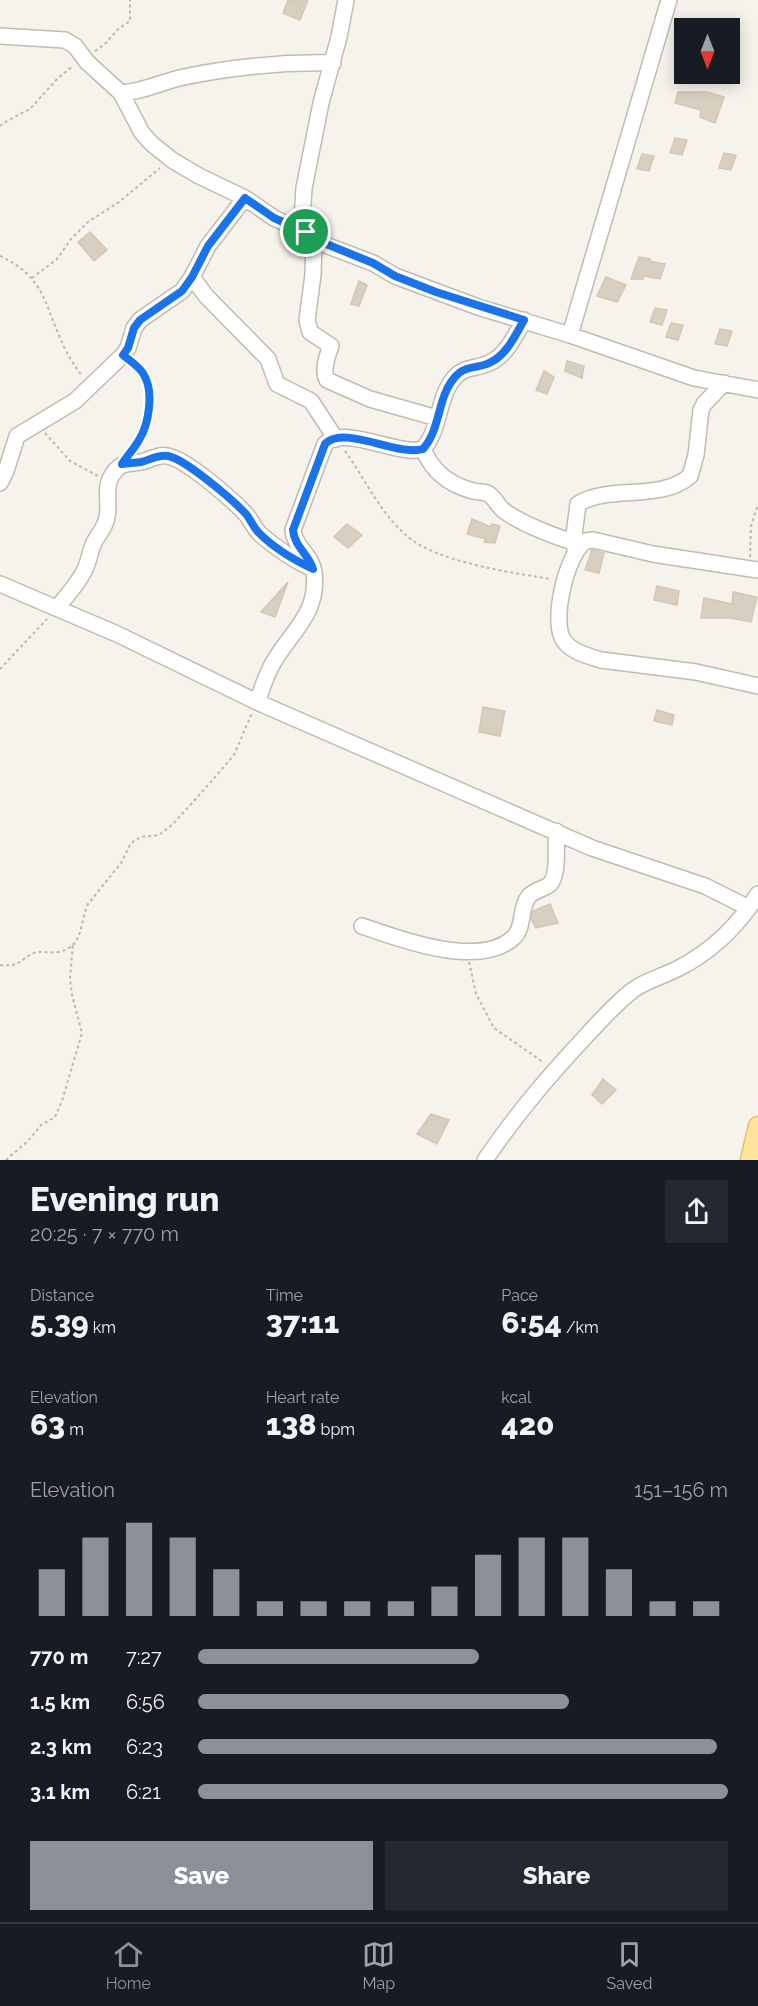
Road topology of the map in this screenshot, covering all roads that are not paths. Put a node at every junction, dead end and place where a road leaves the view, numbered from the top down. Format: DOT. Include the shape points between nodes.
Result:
graph roads {
  1 [pos="346,0"];
  2 [pos="669,0"];
  3 [pos="0,36"];
  4 [pos="333,63"];
  5 [pos="122,93"];
  6 [pos="245,198"];
  7 [pos="310,236"];
  8 [pos="192,277"];
  9 [pos="524,320"];
  10 [pos="570,335"];
  11 [pos="724,383"];
  12 [pos="758,390"];
  13 [pos="437,418"];
  14 [pos="336,439"];
  15 [pos="423,449"];
  16 [pos="0,483"];
  17 [pos="575,546"];
  18 [pos="313,569"];
  19 [pos="753,569"];
  20 [pos="0,584"];
  21 [pos="57,608"];
  22 [pos="758,686"];
  23 [pos="257,702"];
  24 [pos="556,831"];
  25 [pos="758,894"];
  26 [pos="749,908"];
  27 [pos="362,926"];
  28 [pos="758,1126"];
  29 [pos="485,1160"];
  30 [pos="750,1160"];
  1 -- 4 [label="street"];
  2 -- 10 [label="street"];
  3 -- 5 [label="street" via="65,40"];
  4 -- 5 [label="street" via="224,70"];
  4 -- 7 [label="street" via="304,188 302,209"];
  5 -- 6 [label="street" via="142,134 152,144 199,176"];
  6 -- 7 [label="street"];
  6 -- 8 [label="street" via="208,246"];
  7 -- 9 [label="street" via="395,276"];
  7 -- 13 [label="street" via="313,275 307,320 310,332 331,346 324,375 327,380 370,399"];
  8 -- 14 [label="street" via="268,358 277,384 311,401"];
  8 -- 16 [label="street" via="182,291 140,320 123,355 75,401 17,436"];
  9 -- 10 [label="street"];
  9 -- 13 [label="street" via="498,358 456,375"];
  10 -- 11 [label="street" via="694,378"];
  11 -- 12 [label="street"];
  11 -- 17 [label="street" via="701,410 690,477 675,487 626,492 578,504"];
  13 -- 15 [label="street"];
  14 -- 15 [label="street" via="365,440 408,451"];
  14 -- 18 [label="street" via="325,444 293,530"];
  15 -- 17 [label="street" via="448,482 487,493 503,510"];
  17 -- 19 [label="street" via="593,540 653,554"];
  17 -- 22 [label="street" via="558,622 561,636 572,649 601,660 696,672"];
  18 -- 21 [label="street" via="268,541 217,486 178,460 156,456 122,464 115,470 108,482 104,529 93,544 86,569"];
  18 -- 23 [label="street" via="309,612 274,661"];
  20 -- 21 [label="street"];
  21 -- 23 [label="street"];
  23 -- 24 [label="street"];
  24 -- 26 [label="street" via="592,848 705,886"];
  24 -- 27 [label="street" via="554,878 551,884 529,896 518,932 501,945 461,952 415,944"];
  25 -- 26 [label="street"];
  26 -- 29 [label="street" via="716,945 633,990 545,1079"];
  28 -- 30 [label="main road"];
}
